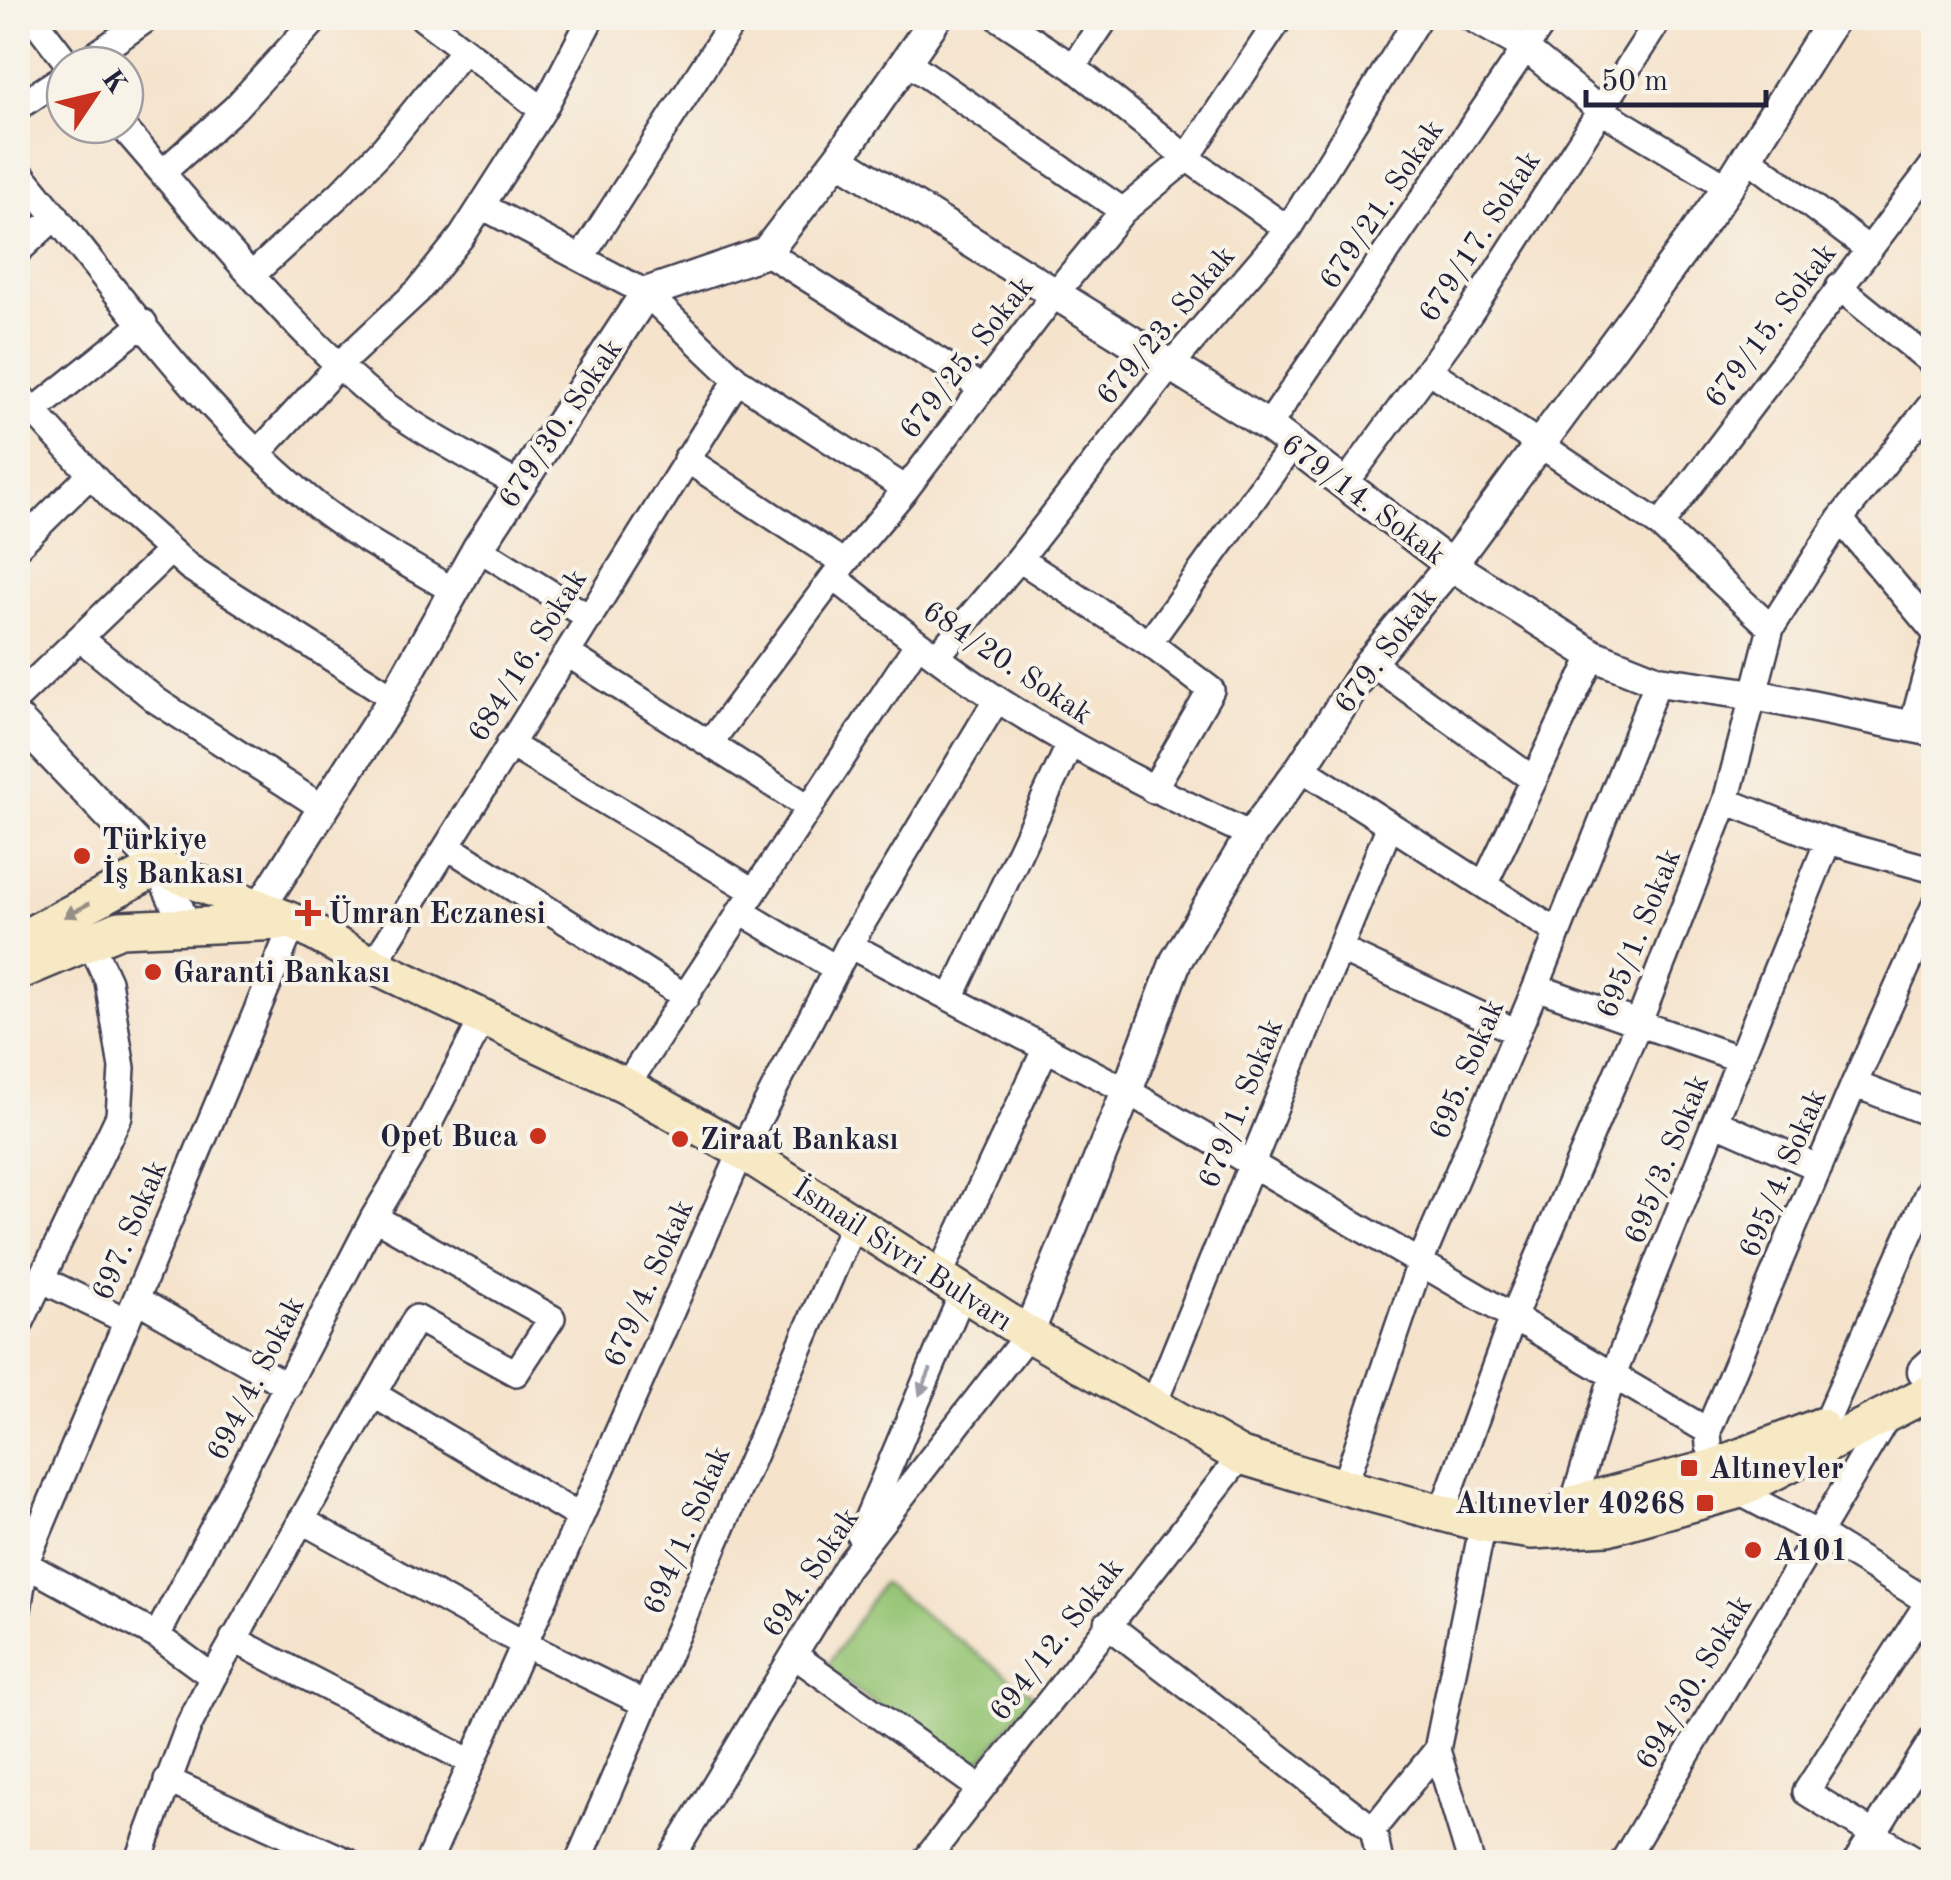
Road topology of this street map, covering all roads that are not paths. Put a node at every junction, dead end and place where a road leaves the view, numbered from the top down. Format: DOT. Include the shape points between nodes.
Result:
graph roads {
  1 [pos="32,18"];
  2 [pos="148,18"];
  3 [pos="317,18"];
  4 [pos="423,18"];
  5 [pos="591,18"];
  6 [pos="735,18"];
  7 [pos="936,18"];
  8 [pos="998,18"];
  9 [pos="1106,18"];
  10 [pos="1280,18"];
  11 [pos="1418,18"];
  12 [pos="1470,18"];
  13 [pos="1546,18"];
  14 [pos="1660,18"];
  15 [pos="1834,18"];
  16 [pos="53,45"];
  17 [pos="110,45"];
  18 [pos="1526,49"];
  19 [pos="463,50"];
  20 [pos="906,61"];
  21 [pos="1073,67"];
  22 [pos="45,89"];
  23 [pos="18,107"];
  24 [pos="1599,109"];
  25 [pos="543,110"];
  26 [pos="139,145"];
  27 [pos="1747,157"];
  28 [pos="838,158"];
  29 [pos="1186,158"];
  30 [pos="1934,164"];
  31 [pos="18,170"];
  32 [pos="163,172"];
  33 [pos="1728,187"];
  34 [pos="482,206"];
  35 [pos="1124,211"];
  36 [pos="56,216"];
  37 [pos="1288,229"];
  38 [pos="1868,249"];
  39 [pos="18,251"];
  40 [pos="766,252"];
  41 [pos="581,258"];
  42 [pos="253,274"];
  43 [pos="1839,287"];
  44 [pos="646,293"];
  45 [pos="1056,294"];
  46 [pos="144,322"];
  47 [pos="340,364"];
  48 [pos="1934,364"];
  49 [pos="1170,365"];
  50 [pos="1429,370"];
  51 [pos="737,380"];
  52 [pos="982,388"];
  53 [pos="1934,401"];
  54 [pos="26,402"];
  55 [pos="1280,435"];
  56 [pos="1539,446"];
  57 [pos="258,452"];
  58 [pos="686,459"];
  59 [pos="91,474"];
  60 [pos="1345,484"];
  61 [pos="518,485"];
  62 [pos="906,489"];
  63 [pos="1840,519"];
  64 [pos="1660,526"];
  65 [pos="18,546"];
  66 [pos="478,548"];
  67 [pos="170,551"];
  68 [pos="1019,559"];
  69 [pos="1451,565"];
  70 [pos="839,570"];
  71 [pos="452,590"];
  72 [pos="590,618"];
  73 [pos="1771,628"];
  74 [pos="1934,631"];
  75 [pos="80,638"];
  76 [pos="1149,643"];
  77 [pos="1934,646"];
  78 [pos="928,649"];
  79 [pos="568,654"];
  80 [pos="1592,655"];
  81 [pos="1370,662"];
  82 [pos="1658,681"];
  83 [pos="1755,695"];
  84 [pos="18,697"];
  85 [pos="394,698"];
  86 [pos="997,699"];
  87 [pos="18,720"];
  88 [pos="1923,729"];
  89 [pos="509,744"];
  90 [pos="710,744"];
  91 [pos="1070,744"];
  92 [pos="1301,768"];
  93 [pos="1534,780"];
  94 [pos="1153,790"];
  95 [pos="1726,802"];
  96 [pos="323,808"];
  97 [pos="810,808"];
  98 [pos="1390,825"];
  99 [pos="1251,835"];
  100 [pos="1828,841"];
  101 [pos="447,846"];
  102 [pos="159,867"];
  103 [pos="1934,870"];
  104 [pos="1484,885"];
  105 [pos="746,901"];
  106 [pos="1934,907"];
  107 [pos="260,909"];
  108 [pos="294,922"];
  109 [pos="187,928"];
  110 [pos="1558,932"];
  111 [pos="90,942"];
  112 [pos="849,945"];
  113 [pos="18,948"];
  114 [pos="1338,949"];
  115 [pos="373,965"];
  116 [pos="837,969"];
  117 [pos="1536,986"];
  118 [pos="686,997"];
  119 [pos="951,998"];
  120 [pos="483,1018"];
  121 [pos="1638,1022"];
  122 [pos="1517,1032"];
  123 [pos="1046,1048"];
  124 [pos="1740,1059"];
  125 [pos="1854,1084"];
  126 [pos="626,1086"];
  127 [pos="1127,1092"];
  128 [pos="1934,1115"];
  129 [pos="1716,1123"];
  130 [pos="742,1151"];
  131 [pos="1250,1163"];
  132 [pos="1819,1168"];
  133 [pos="1934,1179"];
  134 [pos="374,1217"];
  135 [pos="854,1222"];
  136 [pos="1420,1262"];
  137 [pos="41,1279"];
  138 [pos="951,1284"];
  139 [pos="131,1310"];
  140 [pos="1513,1316"];
  141 [pos="18,1328"];
  142 [pos="1028,1334"];
  143 [pos="1931,1372"];
  144 [pos="1613,1375"];
  145 [pos="288,1386"];
  146 [pos="373,1394"];
  147 [pos="1153,1406"];
  148 [pos="1890,1412"];
  149 [pos="1826,1424"];
  150 [pos="1708,1430"];
  151 [pos="1241,1456"];
  152 [pos="1724,1479"];
  153 [pos="1344,1486"];
  154 [pos="1573,1504"];
  155 [pos="1441,1515"];
  156 [pos="580,1517"];
  157 [pos="301,1520"];
  158 [pos="1483,1524"];
  159 [pos="1532,1531"];
  160 [pos="1818,1534"];
  161 [pos="26,1564"];
  162 [pos="846,1568"];
  163 [pos="1931,1603"];
  164 [pos="18,1610"];
  165 [pos="1107,1624"];
  166 [pos="157,1636"];
  167 [pos="232,1639"];
  168 [pos="524,1644"];
  169 [pos="794,1655"];
  170 [pos="213,1678"];
  171 [pos="646,1704"];
  172 [pos="1934,1737"];
  173 [pos="1437,1750"];
  174 [pos="471,1762"];
  175 [pos="167,1780"];
  176 [pos="980,1789"];
  177 [pos="1373,1829"];
  178 [pos="1873,1834"];
  179 [pos="1628,1861"];
  180 [pos="138,1862"];
  181 [pos="348,1862"];
  182 [pos="428,1862"];
  183 [pos="578,1862"];
  184 [pos="669,1862"];
  185 [pos="924,1862"];
  186 [pos="1380,1862"];
  187 [pos="1471,1862"];
  188 [pos="1856,1862"];
  189 [pos="1919,1862"];
  1 -- 16 [label="street"];
  2 -- 17 [label="street"];
  3 -- 32 [label="street" via="235,108"];
  4 -- 19 [label="street"];
  5 -- 25 [label="street"];
  6 -- 41 [label="street"];
  7 -- 20 [label="street"];
  8 -- 21 [label="street"];
  9 -- 21 [label="street"];
  10 -- 29 [label="street, 679/25. Sokak"];
  11 -- 37 [label="street, 679/23. Sokak"];
  12 -- 18 [label="street"];
  13 -- 18 [label="street, 679/21. Sokak"];
  14 -- 24 [label="street, 679/17. Sokak"];
  15 -- 27 [label="street, 679. Sokak"];
  18 -- 24 [label="street"];
  18 -- 55 [label="street, 679/21. Sokak"];
  19 -- 25 [label="street"];
  19 -- 42 [label="street" via="385,147"];
  20 -- 28 [label="street"];
  20 -- 35 [label="street"];
  21 -- 29 [label="street"];
  22 -- 23 [label="street"];
  24 -- 33 [label="street"];
  24 -- 50 [label="street, 679/17. Sokak"];
  25 -- 34 [label="street"];
  26 -- 32 [label="street"];
  27 -- 33 [label="street, 679. Sokak"];
  27 -- 38 [label="street"];
  28 -- 40 [label="street"];
  28 -- 45 [label="street, 679/14. Sokak"];
  29 -- 35 [label="street, 679/25. Sokak"];
  29 -- 37 [label="street"];
  30 -- 38 [label="street, 679/15. Sokak"];
  31 -- 36 [label="street"];
  32 -- 42 [label="street"];
  33 -- 56 [label="street, 679. Sokak"];
  34 -- 41 [label="street"];
  34 -- 47 [label="street" via="418,290"];
  35 -- 45 [label="street, 679/25. Sokak"];
  36 -- 39 [label="street"];
  36 -- 46 [label="street"];
  37 -- 49 [label="street, 679/23. Sokak"];
  38 -- 43 [label="street, 679/15. Sokak"];
  40 -- 44 [label="street"];
  40 -- 52 [label="street"];
  41 -- 44 [label="street"];
  42 -- 47 [label="street"];
  43 -- 48 [label="street"];
  43 -- 64 [label="street, 679/15. Sokak"];
  44 -- 51 [label="street"];
  44 -- 61 [label="street, 679/30. Sokak"];
  45 -- 49 [label="street, 679/14. Sokak"];
  45 -- 52 [label="street, 679/25. Sokak"];
  46 -- 54 [label="street"];
  46 -- 57 [label="street"];
  47 -- 57 [label="street"];
  47 -- 61 [label="street" via="402,415"];
  49 -- 55 [label="street, 679/14. Sokak"];
  49 -- 68 [label="street, 679/23. Sokak"];
  50 -- 56 [label="street"];
  50 -- 60 [label="street, 679/17. Sokak"];
  51 -- 58 [label="street, 684/16. Sokak"];
  51 -- 62 [label="street"];
  52 -- 62 [label="street, 679/25. Sokak"];
  53 -- 63 [label="street, 695/1. Sokak"];
  54 -- 59 [label="street"];
  55 -- 60 [label="street, 679/14. Sokak"];
  55 -- 76 [label="street, 679/21. Sokak"];
  56 -- 64 [label="street"];
  56 -- 69 [label="street, 679. Sokak"];
  57 -- 71 [label="street" via="350,529"];
  58 -- 70 [label="street, 684/20. Sokak"];
  58 -- 72 [label="street, 684/16. Sokak"];
  59 -- 65 [label="street"];
  59 -- 67 [label="street"];
  60 -- 69 [label="street, 679/14. Sokak"];
  61 -- 66 [label="street, 679/30. Sokak"];
  62 -- 70 [label="street, 679/25. Sokak"];
  63 -- 73 [label="street, 695/1. Sokak"];
  63 -- 74 [label="street"];
  64 -- 73 [label="street"];
  66 -- 71 [label="street, 679/30. Sokak"];
  66 -- 72 [label="street"];
  67 -- 75 [label="street"];
  67 -- 85 [label="street"];
  68 -- 76 [label="street"];
  68 -- 78 [label="street, 679/23. Sokak"];
  69 -- 80 [label="street, 679/14. Sokak"];
  69 -- 81 [label="street, 679. Sokak"];
  70 -- 78 [label="street, 684/20. Sokak"];
  70 -- 90 [label="street, 679/25. Sokak"];
  71 -- 85 [label="street, 679/30. Sokak"];
  72 -- 79 [label="street, 684/16. Sokak"];
  73 -- 83 [label="street, 695/1. Sokak"];
  75 -- 84 [label="street"];
  75 -- 96 [label="street" via="157,701"];
  76 -- 94 [label="street" via="1211,690"];
  77 -- 88 [label="street"];
  78 -- 86 [label="street, 684/20. Sokak"];
  78 -- 97 [label="street, 679/23. Sokak"];
  79 -- 89 [label="street, 684/16. Sokak"];
  79 -- 90 [label="street"];
  80 -- 82 [label="street, 679/14. Sokak"];
  80 -- 93 [label="street"];
  81 -- 92 [label="street, 679. Sokak"];
  81 -- 93 [label="street"];
  82 -- 83 [label="street, 679/14. Sokak"];
  82 -- 110 [label="street, 695. Sokak"];
  83 -- 88 [label="street, 679/14. Sokak"];
  83 -- 95 [label="street, 695/1. Sokak"];
  85 -- 96 [label="street, 679/30. Sokak"];
  86 -- 91 [label="street, 684/20. Sokak"];
  86 -- 112 [label="street, 679/4. Sokak"];
  87 -- 102 [label="street"];
  89 -- 101 [label="street, 684/16. Sokak"];
  89 -- 105 [label="street"];
  90 -- 97 [label="street"];
  91 -- 94 [label="street, 684/20. Sokak"];
  91 -- 119 [label="street"];
  92 -- 98 [label="street"];
  92 -- 99 [label="street, 679. Sokak"];
  93 -- 104 [label="street"];
  94 -- 99 [label="street, 684/20. Sokak"];
  95 -- 100 [label="street"];
  95 -- 121 [label="street, 695/1. Sokak"];
  96 -- 107 [label="street, 679/30. Sokak"];
  97 -- 105 [label="street, 679/23. Sokak"];
  98 -- 104 [label="street"];
  98 -- 114 [label="street, 679/1. Sokak"];
  99 -- 127 [label="street, 679. Sokak" via="1176,961"];
  100 -- 103 [label="street"];
  100 -- 124 [label="street, 695/3. Sokak"];
  101 -- 115 [label="street, 684/16. Sokak"];
  101 -- 118 [label="street"];
  102 -- 107 [label="main road, İsmail Sivri Bulvarı"];
  102 -- 109 [label="street"];
  102 -- 113 [label="main road, one-way"];
  104 -- 110 [label="street"];
  105 -- 116 [label="street"];
  105 -- 118 [label="street, 679/23. Sokak"];
  106 -- 125 [label="street, 695/4. Sokak"];
  107 -- 108 [label="main road, İsmail Sivri Bulvarı"];
  108 -- 109 [label="main road"];
  108 -- 115 [label="main road, İsmail Sivri Bulvarı"];
  108 -- 139 [label="street, 697. Sokak"];
  109 -- 111 [label="main road" via="120,929"];
  110 -- 117 [label="street, 695. Sokak"];
  111 -- 113 [label="main road"];
  111 -- 137 [label="street" via="111,998 122,1068 119,1116"];
  112 -- 116 [label="street, 679/4. Sokak"];
  112 -- 119 [label="street"];
  114 -- 122 [label="street"];
  114 -- 131 [label="street, 679/1. Sokak"];
  115 -- 120 [label="main road, İsmail Sivri Bulvarı"];
  116 -- 130 [label="street, 679/4. Sokak"];
  117 -- 121 [label="street"];
  117 -- 122 [label="street, 695. Sokak"];
  118 -- 126 [label="street, 679/23. Sokak"];
  119 -- 123 [label="street"];
  120 -- 126 [label="main road, İsmail Sivri Bulvarı"];
  120 -- 134 [label="street, 694/4. Sokak"];
  121 -- 124 [label="street"];
  121 -- 140 [label="street, 695/1. Sokak"];
  122 -- 136 [label="street, 695. Sokak"];
  123 -- 127 [label="street"];
  123 -- 138 [label="street"];
  124 -- 129 [label="street, 695/3. Sokak"];
  125 -- 128 [label="street"];
  125 -- 132 [label="street, 695/4. Sokak"];
  126 -- 130 [label="main road, İsmail Sivri Bulvarı"];
  127 -- 131 [label="street"];
  127 -- 142 [label="street, 679. Sokak"];
  129 -- 132 [label="street"];
  129 -- 144 [label="street, 695/3. Sokak"];
  130 -- 135 [label="main road, İsmail Sivri Bulvarı"];
  130 -- 156 [label="street, 679/4. Sokak"];
  131 -- 136 [label="street"];
  131 -- 147 [label="street, 679/1. Sokak"];
  132 -- 150 [label="street, 695/4. Sokak"];
  133 -- 149 [label="street"];
  134 -- 145 [label="street, 694/4. Sokak"];
  134 -- 146 [label="street" via="552,1318 516,1373 416,1318"];
  135 -- 138 [label="main road, İsmail Sivri Bulvarı"];
  135 -- 171 [label="street, 694/1. Sokak"];
  136 -- 140 [label="street"];
  136 -- 153 [label="street, 695. Sokak"];
  137 -- 139 [label="street"];
  137 -- 141 [label="street"];
  138 -- 142 [label="main road, İsmail Sivri Bulvarı"];
  138 -- 162 [label="street, one-way"];
  139 -- 145 [label="street"];
  139 -- 161 [label="street, 697. Sokak"];
  140 -- 144 [label="street"];
  140 -- 155 [label="street, 695/1. Sokak"];
  142 -- 147 [label="main road, İsmail Sivri Bulvarı"];
  142 -- 162 [label="street, 694. Sokak"];
  143 -- 148 [label="main road, İsmail Sivri Bulvarı"];
  143 -- 149 [label="main road, İsmail Sivri Bulvarı"];
  144 -- 150 [label="street"];
  144 -- 154 [label="street, 695/3. Sokak"];
  145 -- 166 [label="street, 694/4. Sokak"];
  146 -- 156 [label="street"];
  146 -- 157 [label="street"];
  147 -- 151 [label="main road, İsmail Sivri Bulvarı"];
  148 -- 152 [label="main road, İsmail Sivri Bulvarı"];
  148 -- 160 [label="street, 694/30. Sokak"];
  149 -- 152 [label="main road, İsmail Sivri Bulvarı"];
  150 -- 152 [label="street, 695/4. Sokak"];
  151 -- 153 [label="main road, İsmail Sivri Bulvarı"];
  151 -- 165 [label="street, 694/12. Sokak"];
  152 -- 154 [label="main road, İsmail Sivri Bulvarı"];
  152 -- 159 [label="main road, İsmail Sivri Bulvarı" via="1608,1527"];
  152 -- 160 [label="street"];
  153 -- 155 [label="main road, İsmail Sivri Bulvarı"];
  154 -- 159 [label="main road, İsmail Sivri Bulvarı"];
  155 -- 158 [label="main road, İsmail Sivri Bulvarı"];
  156 -- 168 [label="street, 679/4. Sokak"];
  157 -- 167 [label="street"];
  157 -- 168 [label="street"];
  158 -- 159 [label="main road, İsmail Sivri Bulvarı"];
  158 -- 173 [label="street"];
  160 -- 163 [label="street"];
  160 -- 179 [label="street, 694/30. Sokak"];
  161 -- 164 [label="street, 697. Sokak"];
  161 -- 166 [label="street"];
  162 -- 169 [label="street, 694. Sokak"];
  163 -- 178 [label="street" via="1806,1792"];
  165 -- 176 [label="street, 694/12. Sokak"];
  165 -- 177 [label="street"];
  166 -- 170 [label="street"];
  167 -- 170 [label="street"];
  167 -- 174 [label="street"];
  168 -- 171 [label="street"];
  168 -- 174 [label="street, 679/4. Sokak"];
  169 -- 176 [label="street"];
  169 -- 184 [label="street, 694. Sokak"];
  170 -- 175 [label="street"];
  171 -- 183 [label="street, 694/1. Sokak"];
  172 -- 178 [label="street"];
  173 -- 177 [label="street"];
  173 -- 187 [label="street"];
  174 -- 182 [label="street, 679/4. Sokak"];
  175 -- 180 [label="street"];
  175 -- 181 [label="street"];
  176 -- 185 [label="street, 694/12. Sokak"];
  177 -- 186 [label="street"];
  178 -- 188 [label="street"];
  178 -- 189 [label="street"];
}
